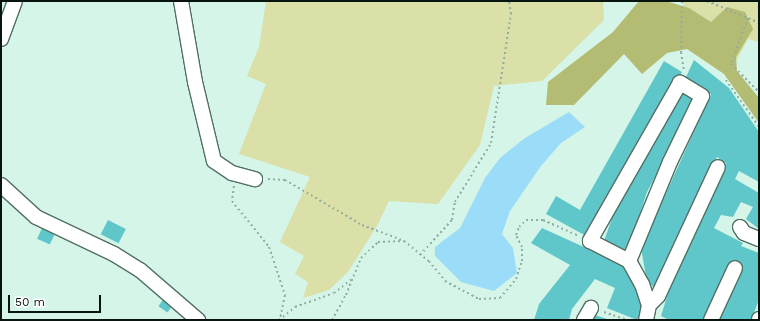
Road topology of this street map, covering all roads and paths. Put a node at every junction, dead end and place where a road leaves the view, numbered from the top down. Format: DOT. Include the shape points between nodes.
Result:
graph roads {
  1 [pos="15,1"];
  2 [pos="181,1"];
  3 [pos="509,1"];
  4 [pos="682,1"];
  5 [pos="707,1"];
  6 [pos="748,18"];
  7 [pos="759,23"];
  8 [pos="1,39"];
  9 [pos="726,80"];
  10 [pos="680,83"];
  11 [pos="759,92"];
  12 [pos="759,127"];
  13 [pos="718,167"];
  14 [pos="232,173"];
  15 [pos="255,179"];
  16 [pos="1,185"];
  17 [pos="740,227"];
  18 [pos="759,239"];
  19 [pos="404,241"];
  20 [pos="590,241"];
  21 [pos="420,255"];
  22 [pos="629,260"];
  23 [pos="735,268"];
  24 [pos="354,277"];
  25 [pos="649,305"];
  26 [pos="591,308"];
  27 [pos="280,319"];
  28 [pos="198,320"];
  29 [pos="332,320"];
  30 [pos="584,320"];
  31 [pos="627,320"];
  32 [pos="646,320"];
  33 [pos="711,320"];
  1 -- 8 [label="street"];
  2 -- 14 [label="street" via="195,82 214,161"];
  3 -- 21 [label="path" via="511,14 491,143 455,202 452,220"];
  4 -- 10 [label="path" via="681,52 684,72"];
  5 -- 6 [label="path"];
  6 -- 7 [label="path"];
  6 -- 11 [label="path" via="731,64"];
  9 -- 12 [label="path"];
  10 -- 20 [label="street"];
  10 -- 22 [label="street" via="702,96 670,162"];
  13 -- 25 [label="street" via="658,296"];
  14 -- 15 [label="street"];
  14 -- 27 [label="path" via="235,181 232,201 272,254 285,295"];
  15 -- 19 [label="path" via="285,180 362,225"];
  16 -- 28 [label="street" via="36,217 114,254 140,270"];
  17 -- 18 [label="street" via="744,233"];
  19 -- 21 [label="path"];
  19 -- 24 [label="path" via="378,242 361,258"];
  20 -- 21 [label="path" via="542,220 526,220 516,234 522,247 522,261 516,279 500,298 479,299 445,281"];
  20 -- 22 [label="street"];
  22 -- 25 [label="street" via="642,284"];
  23 -- 33 [label="street"];
  24 -- 27 [label="path" via="334,292 295,307"];
  24 -- 29 [label="path"];
  25 -- 32 [label="street"];
  26 -- 30 [label="street"];
  26 -- 31 [label="path"];
}
